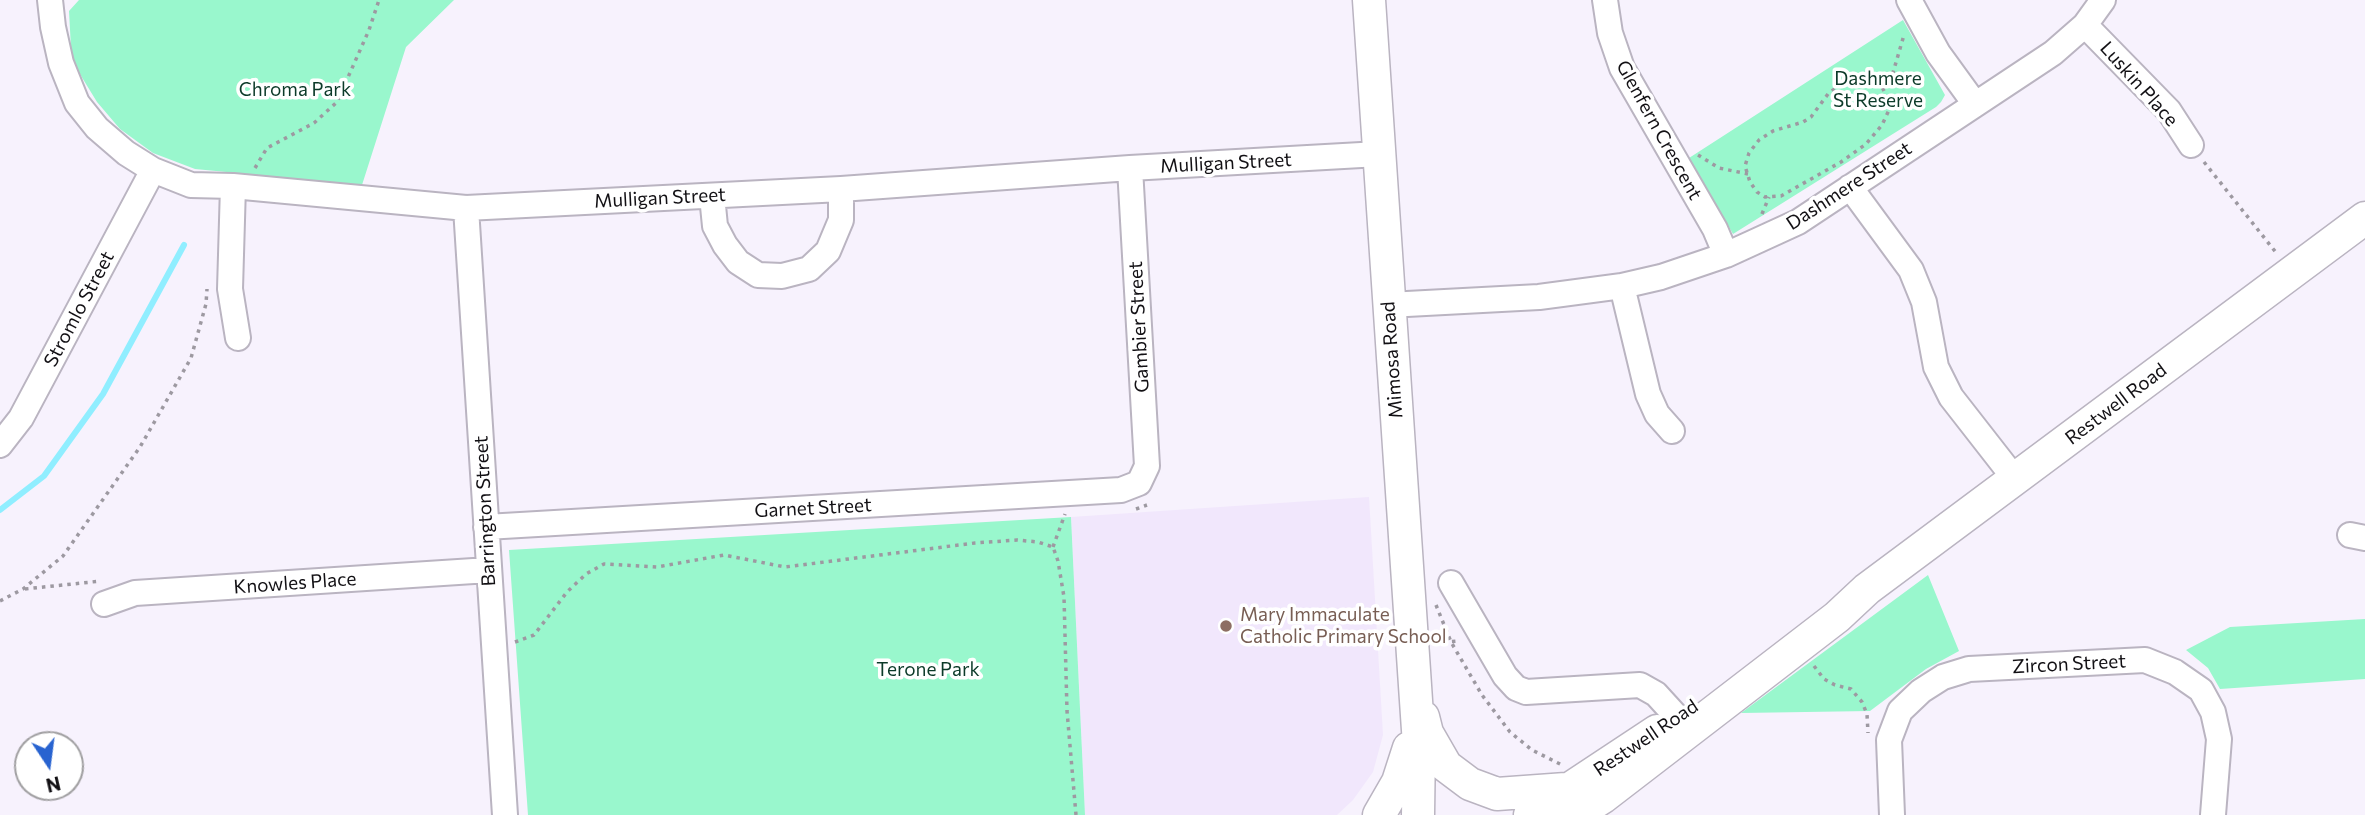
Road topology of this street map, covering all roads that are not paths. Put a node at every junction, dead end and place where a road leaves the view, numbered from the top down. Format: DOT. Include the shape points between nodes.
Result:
graph roads {
  1 [pos="50,0"];
  2 [pos="1369,0"];
  3 [pos="1605,0"];
  4 [pos="2103,0"];
  5 [pos="1911,4"];
  6 [pos="2085,24"];
  7 [pos="1975,104"];
  8 [pos="2191,145"];
  9 [pos="1379,154"];
  10 [pos="1130,168"];
  11 [pos="153,170"];
  12 [pos="233,186"];
  13 [pos="1850,187"];
  14 [pos="841,189"];
  15 [pos="712,196"];
  16 [pos="466,208"];
  17 [pos="2365,218"];
  18 [pos="1726,255"];
  19 [pos="1622,286"];
  20 [pos="1388,305"];
  21 [pos="238,338"];
  22 [pos="1672,431"];
  23 [pos="0,445"];
  24 [pos="2015,479"];
  25 [pos="1143,494"];
  26 [pos="486,527"];
  27 [pos="489,570"];
  28 [pos="1451,583"];
  29 [pos="104,604"];
  30 [pos="1413,682"];
  31 [pos="1416,720"];
  32 [pos="1682,725"];
  33 [pos="1574,802"];
  34 [pos="505,815"];
  35 [pos="1379,815"];
  36 [pos="1418,815"];
  37 [pos="1530,815"];
  38 [pos="1892,815"];
  39 [pos="2213,815"];
  1 -- 11 [label="street, Mulligan Street" via="61,63 78,103 97,128"];
  2 -- 9 [label="main road, Mimosa Road"];
  3 -- 18 [label="street, Glenfern Crescent" via="1609,33 1622,68"];
  4 -- 6 [label="street, Dashmere Street"];
  5 -- 7 [label="street" via="1938,53"];
  6 -- 7 [label="street, Dashmere Street" via="2053,53"];
  6 -- 8 [label="street, Luskin Place" via="2169,111"];
  7 -- 13 [label="street, Dashmere Street"];
  9 -- 10 [label="street, Mulligan Street"];
  9 -- 20 [label="main road, Mimosa Road"];
  10 -- 14 [label="street, Mulligan Street"];
  10 -- 25 [label="street, Gambier Street" via="1147,466"];
  11 -- 12 [label="street, Mulligan Street" via="191,185"];
  11 -- 23 [label="street, Stromlo Street" via="21,418"];
  12 -- 16 [label="street, Mulligan Street"];
  12 -- 21 [label="street" via="230,289"];
  13 -- 18 [label="street, Dashmere Street" via="1798,222"];
  13 -- 24 [label="street" via="1911,270 1924,302 1936,367 1951,397"];
  14 -- 15 [label="street, Mulligan Street"];
  14 -- 15 [label="street" via="841,220 828,251 809,269 782,276 758,275 738,261 715,226"];
  15 -- 16 [label="street, Mulligan Street"];
  16 -- 26 [label="street, Barrington Street"];
  17 -- 24 [label="main road, Restwell Road"];
  18 -- 19 [label="street, Dashmere Street"];
  19 -- 20 [label="street, Dashmere Street" via="1539,297"];
  19 -- 22 [label="street" via="1648,394"];
  20 -- 30 [label="main road, Mimosa Road"];
  24 -- 32 [label="main road, Restwell Road" via="1867,589 1832,609"];
  25 -- 26 [label="street, Garnet Street" via="1121,490"];
  26 -- 27 [label="street, Barrington Street"];
  27 -- 29 [label="street, Knowles Place" via="135,593"];
  27 -- 34 [label="street, Barrington Street"];
  28 -- 32 [label="street" via="1516,688 1526,692 1640,685 1656,694"];
  30 -- 31 [label="main road, Mimosa Road"];
  30 -- 33 [label="main road" via="1427,733 1446,766 1470,784 1497,794"];
  31 -- 35 [label="main road, Mimosa Road" via="1407,760"];
  31 -- 36 [label="main road, Mimosa Road"];
  32 -- 33 [label="main road, Restwell Road"];
  33 -- 37 [label="main road, Restwell Road"];
  38 -- 39 [label="street, Zircon Street" via="1889,740 1900,711 1943,677 1969,669 2145,660 2175,672 2201,690 2213,712 2220,739"];
}
